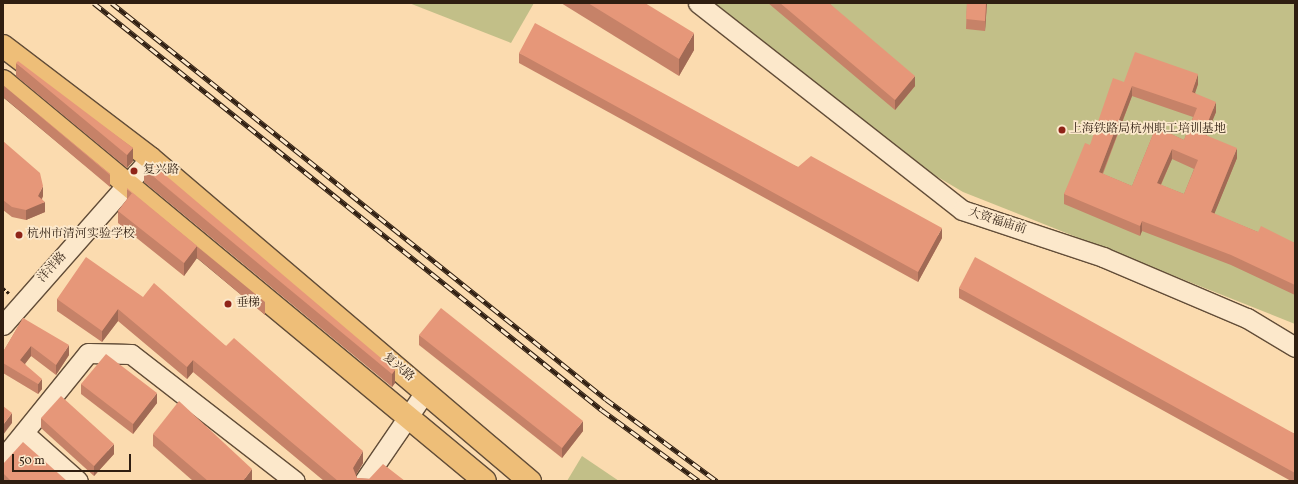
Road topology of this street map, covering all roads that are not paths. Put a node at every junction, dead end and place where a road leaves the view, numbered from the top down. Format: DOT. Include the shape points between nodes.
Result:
graph roads {
  1 [pos="698,3"];
  2 [pos="3,46"];
  3 [pos="3,81"];
  4 [pos="150,158"];
  5 [pos="129,182"];
  6 [pos="3,325"];
  7 [pos="1295,347"];
  8 [pos="425,392"];
  9 [pos="407,415"];
  10 [pos="24,433"];
  11 [pos="3,458"];
  12 [pos="78,481"];
  13 [pos="295,481"];
  14 [pos="364,481"];
  15 [pos="485,481"];
  16 [pos="530,481"];
  1 -- 7 [label="street, 大资福庙前" via="962,210 1103,257 1248,318"];
  2 -- 4 [label="main road, 复兴路"];
  3 -- 5 [label="main road"];
  4 -- 5 [label="street, 洋泮路"];
  4 -- 8 [label="main road, 复兴路"];
  5 -- 6 [label="street, 洋泮路"];
  5 -- 9 [label="main road"];
  8 -- 9 [label="street"];
  8 -- 16 [label="main road, 复兴路"];
  9 -- 14 [label="street"];
  9 -- 15 [label="main road"];
  10 -- 11 [label="street"];
  10 -- 12 [label="street"];
  10 -- 13 [label="street" via="88,352 131,354"];
}
